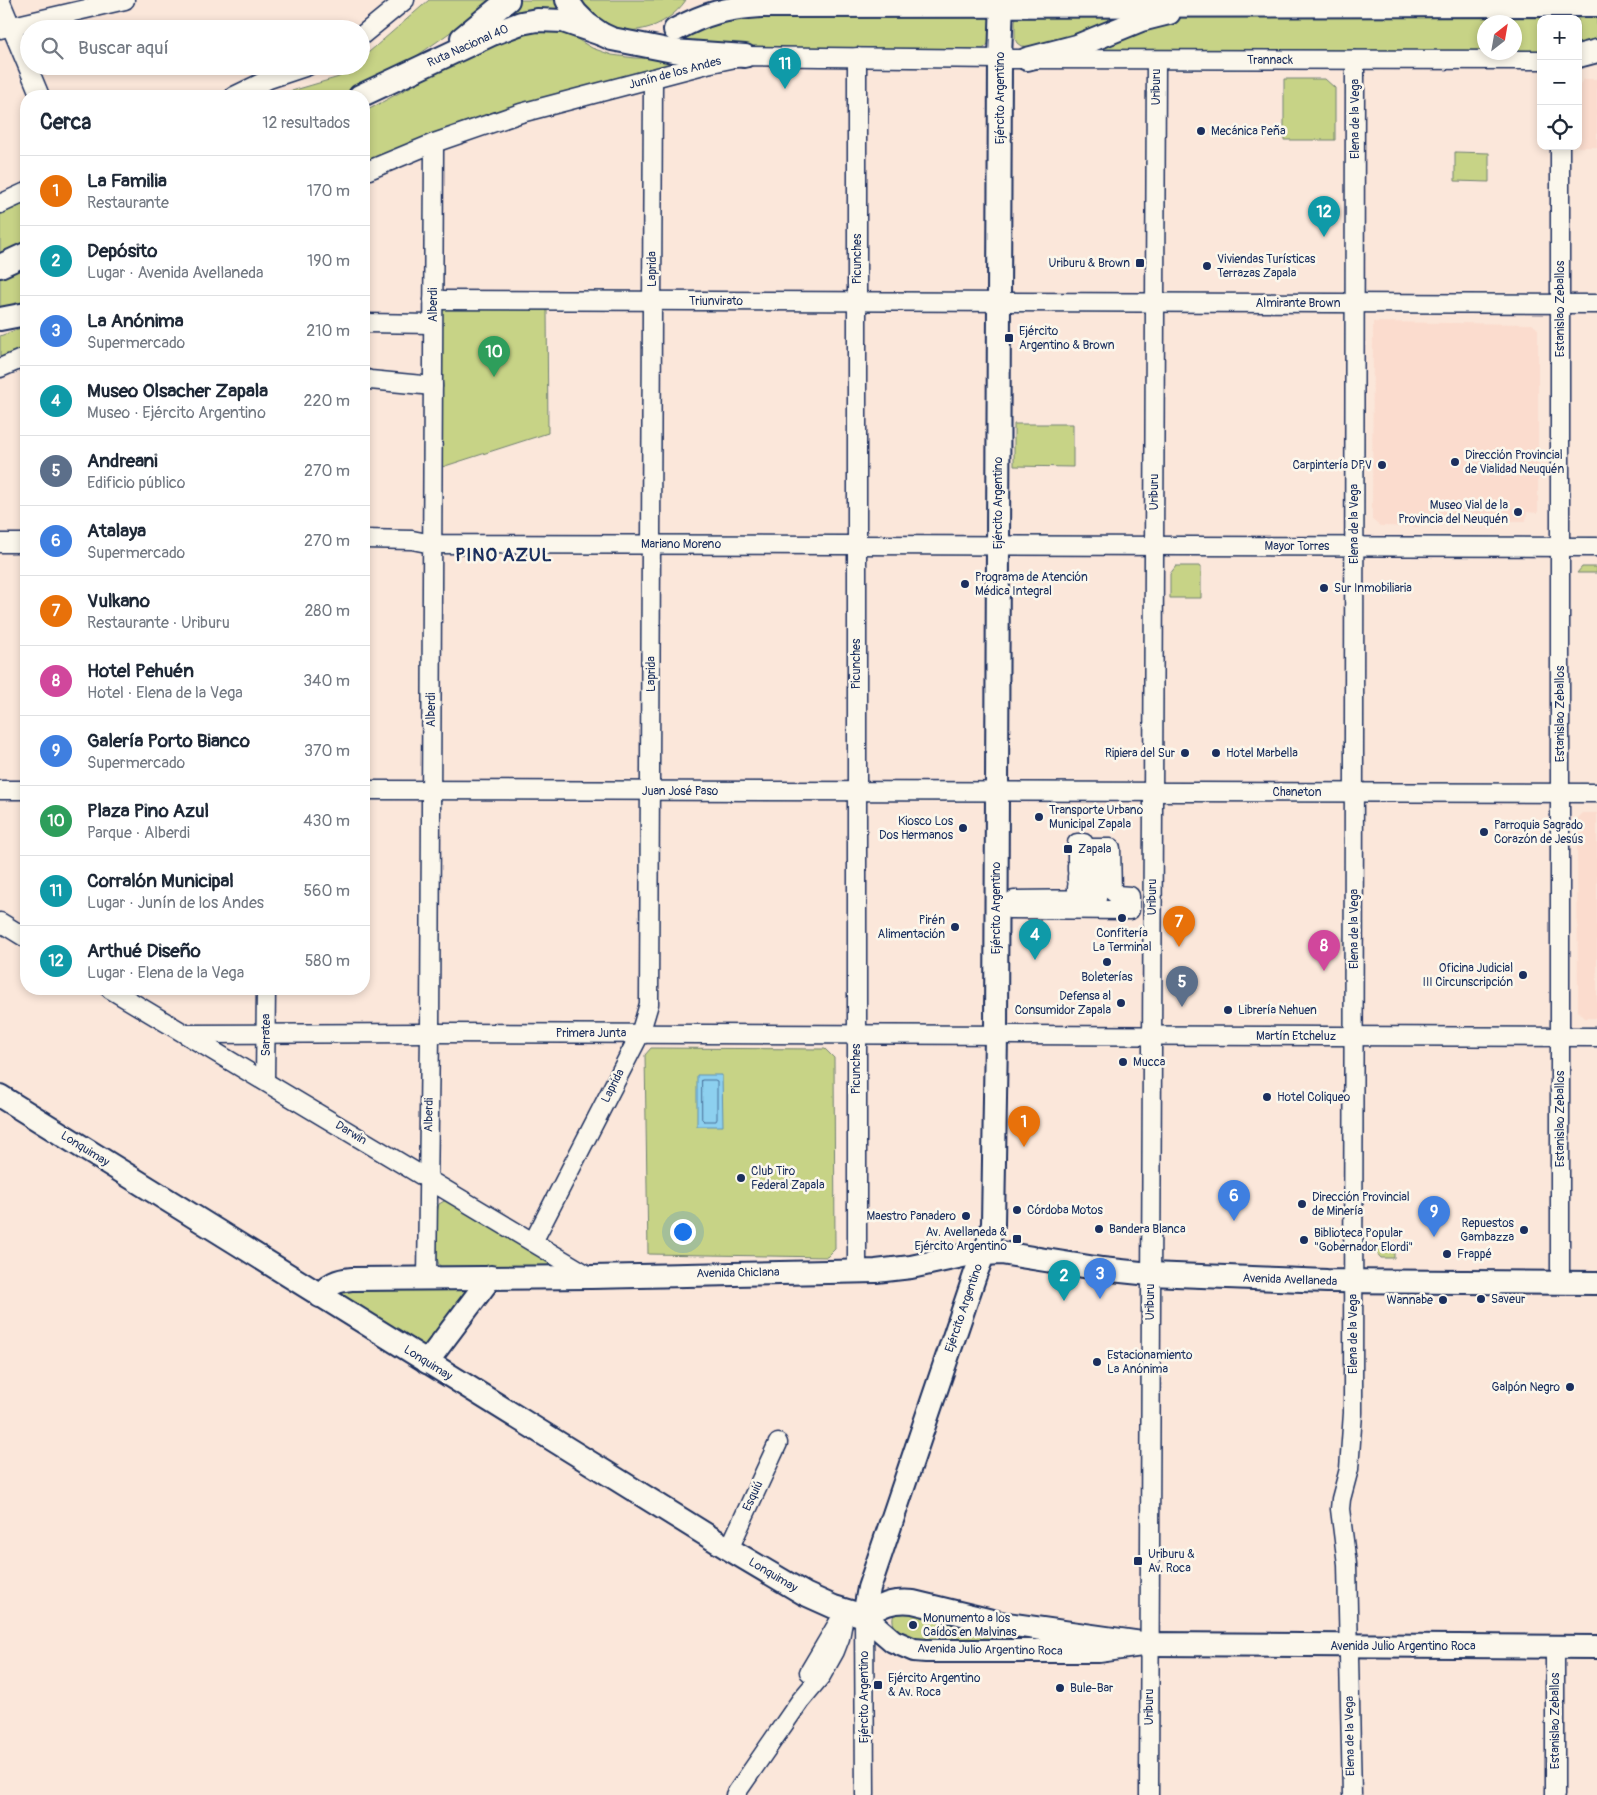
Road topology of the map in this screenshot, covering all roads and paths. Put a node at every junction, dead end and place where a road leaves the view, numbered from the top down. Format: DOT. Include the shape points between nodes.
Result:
graph roads {
  1 [pos="0,0"];
  2 [pos="405,0"];
  3 [pos="508,0"];
  4 [pos="567,0"];
  5 [pos="697,0"];
  6 [pos="116,1"];
  7 [pos="1002,3"];
  8 [pos="1597,5"];
  9 [pos="1210,6"];
  10 [pos="36,20"];
  11 [pos="20,24"];
  12 [pos="6,27"];
  13 [pos="370,29"];
  14 [pos="675,30"];
  15 [pos="601,34"];
  16 [pos="637,43"];
  17 [pos="1597,51"];
  18 [pos="20,55"];
  19 [pos="1582,55"];
  20 [pos="745,56"];
  21 [pos="857,57"];
  22 [pos="1000,59"];
  23 [pos="1027,59"];
  24 [pos="1156,60"];
  25 [pos="1355,60"];
  26 [pos="1537,60"];
  27 [pos="1582,60"];
  28 [pos="1597,60"];
  29 [pos="423,66"];
  30 [pos="30,75"];
  31 [pos="280,75"];
  32 [pos="653,78"];
  33 [pos="37,90"];
  34 [pos="247,90"];
  35 [pos="370,92"];
  36 [pos="434,143"];
  37 [pos="1560,150"];
  38 [pos="370,170"];
  39 [pos="20,195"];
  40 [pos="0,204"];
  41 [pos="20,257"];
  42 [pos="0,266"];
  43 [pos="433,300"];
  44 [pos="652,301"];
  45 [pos="857,301"];
  46 [pos="999,302"];
  47 [pos="1155,302"];
  48 [pos="1355,303"];
  49 [pos="1560,304"];
  50 [pos="1597,304"];
  51 [pos="20,316"];
  52 [pos="20,318"];
  53 [pos="0,319"];
  54 [pos="370,323"];
  55 [pos="433,324"];
  56 [pos="0,328"];
  57 [pos="20,360"];
  58 [pos="0,368"];
  59 [pos="370,380"];
  60 [pos="433,386"];
  61 [pos="370,539"];
  62 [pos="0,543"];
  63 [pos="20,543"];
  64 [pos="432,544"];
  65 [pos="651,544"];
  66 [pos="856,544"];
  67 [pos="998,545"];
  68 [pos="1154,545"];
  69 [pos="1354,546"];
  70 [pos="1560,547"];
  71 [pos="1597,547"];
  72 [pos="370,551"];
  73 [pos="0,790"];
  74 [pos="20,790"];
  75 [pos="370,790"];
  76 [pos="431,790"];
  77 [pos="650,791"];
  78 [pos="856,791"];
  79 [pos="997,791"];
  80 [pos="1153,792"];
  81 [pos="1354,792"];
  82 [pos="1560,793"];
  83 [pos="1597,793"];
  84 [pos="1008,909"];
  85 [pos="0,922"];
  86 [pos="20,934"];
  87 [pos="120,995"];
  88 [pos="266,995"];
  89 [pos="266,1033"];
  90 [pos="430,1033"];
  91 [pos="186,1034"];
  92 [pos="640,1034"];
  93 [pos="856,1034"];
  94 [pos="996,1035"];
  95 [pos="1151,1035"];
  96 [pos="1353,1036"];
  97 [pos="1560,1037"];
  98 [pos="1597,1037"];
  99 [pos="265,1081"];
  100 [pos="0,1096"];
  101 [pos="428,1178"];
  102 [pos="533,1242"];
  103 [pos="984,1253"];
  104 [pos="857,1271"];
  105 [pos="1150,1274"];
  106 [pos="591,1277"];
  107 [pos="427,1278"];
  108 [pos="491,1278"];
  109 [pos="1353,1281"];
  110 [pos="1560,1283"];
  111 [pos="1597,1283"];
  112 [pos="320,1296"];
  113 [pos="427,1362"];
  114 [pos="778,1443"];
  115 [pos="729,1549"];
  116 [pos="854,1613"];
  117 [pos="1149,1644"];
  118 [pos="1348,1646"];
  119 [pos="1555,1647"];
  120 [pos="1597,1647"];
  121 [pos="735,1795"];
  122 [pos="865,1795"];
  123 [pos="1148,1795"];
  124 [pos="1352,1795"];
  125 [pos="1555,1795"];
  1 -- 12 [label="street"];
  2 -- 13 [label="street"];
  3 -- 29 [label="main road, Ruta Nacional 40"];
  4 -- 15 [label="main road" via="576,13"];
  5 -- 14 [label="main road"];
  6 -- 10 [label="street"];
  7 -- 9 [label="main road"];
  7 -- 14 [label="main road" via="752,6 709,13"];
  7 -- 22 [label="main road, Ejército Argentino"];
  8 -- 9 [label="main road"];
  9 -- 23 [label="main road" via="1153,17 1077,46"];
  11 -- 12 [label="street"];
  12 -- 18 [label="street"];
  14 -- 16 [label="main road" via="662,38"];
  15 -- 16 [label="main road, Ruta Nacional 40"];
  15 -- 29 [label="main road, Ruta Nacional 40" via="563,21 529,21"];
  16 -- 20 [label="main road, Ruta Nacional 40" via="673,52"];
  17 -- 19 [label="main road"];
  20 -- 21 [label="street, Junín de los Andes"];
  20 -- 32 [label="street, Junín de los Andes"];
  21 -- 22 [label="street, Junín de los Andes"];
  21 -- 45 [label="street, Picunches"];
  22 -- 23 [label="street, Trannack"];
  22 -- 46 [label="main road, Ejército Argentino"];
  23 -- 24 [label="street, Trannack"];
  24 -- 25 [label="street, Trannack"];
  24 -- 47 [label="street, Uriburu"];
  25 -- 26 [label="street, Trannack"];
  25 -- 48 [label="street, Elena de la Vega"];
  27 -- 28 [label="street"];
  29 -- 35 [label="main road, Ruta Nacional 40"];
  30 -- 33 [label="street"];
  31 -- 34 [label="street"];
  32 -- 36 [label="street, Junín de los Andes" via="521,113"];
  32 -- 44 [label="street, Laprida"];
  36 -- 38 [label="street, Junín de los Andes"];
  36 -- 43 [label="street, Alberdi"];
  37 -- 49 [label="street, Estanislao Zeballos"];
  39 -- 40 [label="street"];
  41 -- 42 [label="main road"];
  43 -- 44 [label="street, Triunvirato"];
  43 -- 55 [label="street, Alberdi"];
  44 -- 45 [label="street, Triunvirato"];
  44 -- 65 [label="street, Laprida"];
  45 -- 46 [label="street, Triunvirato"];
  45 -- 66 [label="street, Picunches"];
  46 -- 47 [label="street, Almirante Brown"];
  46 -- 67 [label="main road, Ejército Argentino"];
  47 -- 48 [label="street, Almirante Brown"];
  47 -- 68 [label="street, Uriburu"];
  48 -- 49 [label="street, Almirante Brown"];
  48 -- 69 [label="street, Elena de la Vega"];
  49 -- 50 [label="street, Almirante Brown"];
  49 -- 70 [label="street, Estanislao Zeballos"];
  51 -- 53 [label="main road"];
  52 -- 56 [label="street"];
  54 -- 55 [label="street"];
  55 -- 60 [label="street, Alberdi"];
  57 -- 58 [label="street"];
  59 -- 60 [label="street"];
  60 -- 64 [label="street, Alberdi"];
  61 -- 64 [label="street, Mariano Moreno"];
  62 -- 63 [label="street"];
  64 -- 65 [label="street, Mariano Moreno"];
  64 -- 72 [label="street" via="405,551"];
  64 -- 76 [label="street, Alberdi"];
  65 -- 66 [label="street, Mariano Moreno"];
  65 -- 77 [label="street, Laprida"];
  66 -- 67 [label="street, Mariano Moreno"];
  66 -- 78 [label="street, Picunches"];
  67 -- 68 [label="street, Mayor Torres"];
  67 -- 79 [label="main road, Ejército Argentino"];
  68 -- 69 [label="street, Mayor Torres"];
  68 -- 80 [label="street, Uriburu"];
  69 -- 70 [label="street, Mayor Torres"];
  69 -- 81 [label="street, Elena de la Vega"];
  70 -- 71 [label="street, Mayor Torres"];
  70 -- 82 [label="street, Estanislao Zeballos"];
  73 -- 74 [label="street"];
  75 -- 76 [label="street, Juan José Paso"];
  76 -- 77 [label="street, Juan José Paso"];
  76 -- 90 [label="street, Alberdi"];
  77 -- 78 [label="street, Juan José Paso"];
  77 -- 92 [label="street, Laprida" via="650,995"];
  78 -- 79 [label="street, Juan José Paso"];
  78 -- 93 [label="street, Picunches"];
  79 -- 80 [label="street, Chaneton"];
  79 -- 94 [label="main road, Ejército Argentino"];
  80 -- 81 [label="street, Chaneton"];
  80 -- 95 [label="street, Uriburu"];
  81 -- 82 [label="street, Chaneton"];
  81 -- 96 [label="street, Elena de la Vega"];
  82 -- 83 [label="street, Chaneton"];
  82 -- 97 [label="street, Estanislao Zeballos"];
  84 -- 84 [label="street" via="1014,900 1097,899 1097,893 1077,893 1077,887 1097,887 1097,881 1077,881 1077,876 1097,876 1097,871 1077,871 1077,865 1097,865 1097,859 1077,860 1077,843 1084,843 1084,848 1112,848 1112,891 1117,895 1130,896 1130,910"];
  85 -- 86 [label="street"];
  87 -- 91 [label="street, Darwin"];
  88 -- 89 [label="street, Sarratea"];
  89 -- 90 [label="street, Primera Junta"];
  89 -- 91 [label="street, Primera Junta"];
  89 -- 99 [label="street, Sarratea"];
  90 -- 92 [label="street, Primera Junta"];
  90 -- 101 [label="street, Alberdi"];
  91 -- 99 [label="street, Darwin"];
  92 -- 93 [label="street, Primera Junta"];
  92 -- 102 [label="street, Laprida"];
  93 -- 94 [label="street, Primera Junta"];
  93 -- 104 [label="street, Picunches"];
  94 -- 95 [label="street, Martín Etcheluz"];
  94 -- 103 [label="main road, Ejército Argentino" via="994,1215"];
  95 -- 96 [label="street, Martín Etcheluz"];
  95 -- 105 [label="street, Uriburu"];
  96 -- 97 [label="street, Martín Etcheluz"];
  96 -- 109 [label="street, Elena de la Vega"];
  97 -- 98 [label="street, Martín Etcheluz"];
  97 -- 110 [label="street, Estanislao Zeballos"];
  99 -- 101 [label="street, Darwin"];
  100 -- 112 [label="main road, Lonquimay"];
  101 -- 102 [label="street, Darwin"];
  101 -- 107 [label="street, Alberdi"];
  102 -- 106 [label="street, Darwin"];
  103 -- 104 [label="main road, Avenida Chiclana" via="893,1270"];
  103 -- 105 [label="main road, Avenida Avellaneda"];
  103 -- 116 [label="main road, Ejército Argentino" via="869,1588"];
  104 -- 106 [label="main road, Avenida Chiclana"];
  105 -- 109 [label="main road, Avenida Avellaneda"];
  105 -- 117 [label="street, Uriburu"];
  106 -- 108 [label="main road, Avenida Chiclana"];
  107 -- 108 [label="main road, Avenida Chiclana"];
  107 -- 112 [label="main road, Avenida Chiclana" via="343,1280 330,1285"];
  108 -- 113 [label="main road"];
  109 -- 110 [label="main road, Avenida Avellaneda"];
  109 -- 118 [label="street, Elena de la Vega" via="1352,1436 1340,1509 1347,1564"];
  110 -- 111 [label="main road, Avenida Avellaneda"];
  112 -- 113 [label="main road, Lonquimay"];
  113 -- 115 [label="main road, Lonquimay"];
  114 -- 115 [label="street, Esquiú"];
  115 -- 116 [label="main road, Lonquimay" via="805,1594"];
  116 -- 117 [label="main road, Avenida Julio Argentino Roca" via="902,1601 1000,1623"];
  116 -- 117 [label="main road, Avenida Julio Argentino Roca" via="893,1641 914,1650 1098,1651"];
  116 -- 121 [label="street" via="839,1642 806,1678 800,1700"];
  116 -- 122 [label="street, Ejército Argentino"];
  117 -- 118 [label="main road, Avenida Julio Argentino Roca"];
  117 -- 123 [label="street, Uriburu"];
  118 -- 119 [label="main road, Avenida Julio Argentino Roca"];
  118 -- 124 [label="street, Elena de la Vega"];
  119 -- 120 [label="main road, Avenida Julio Argentino Roca"];
  119 -- 125 [label="street, Estanislao Zeballos"];
}
